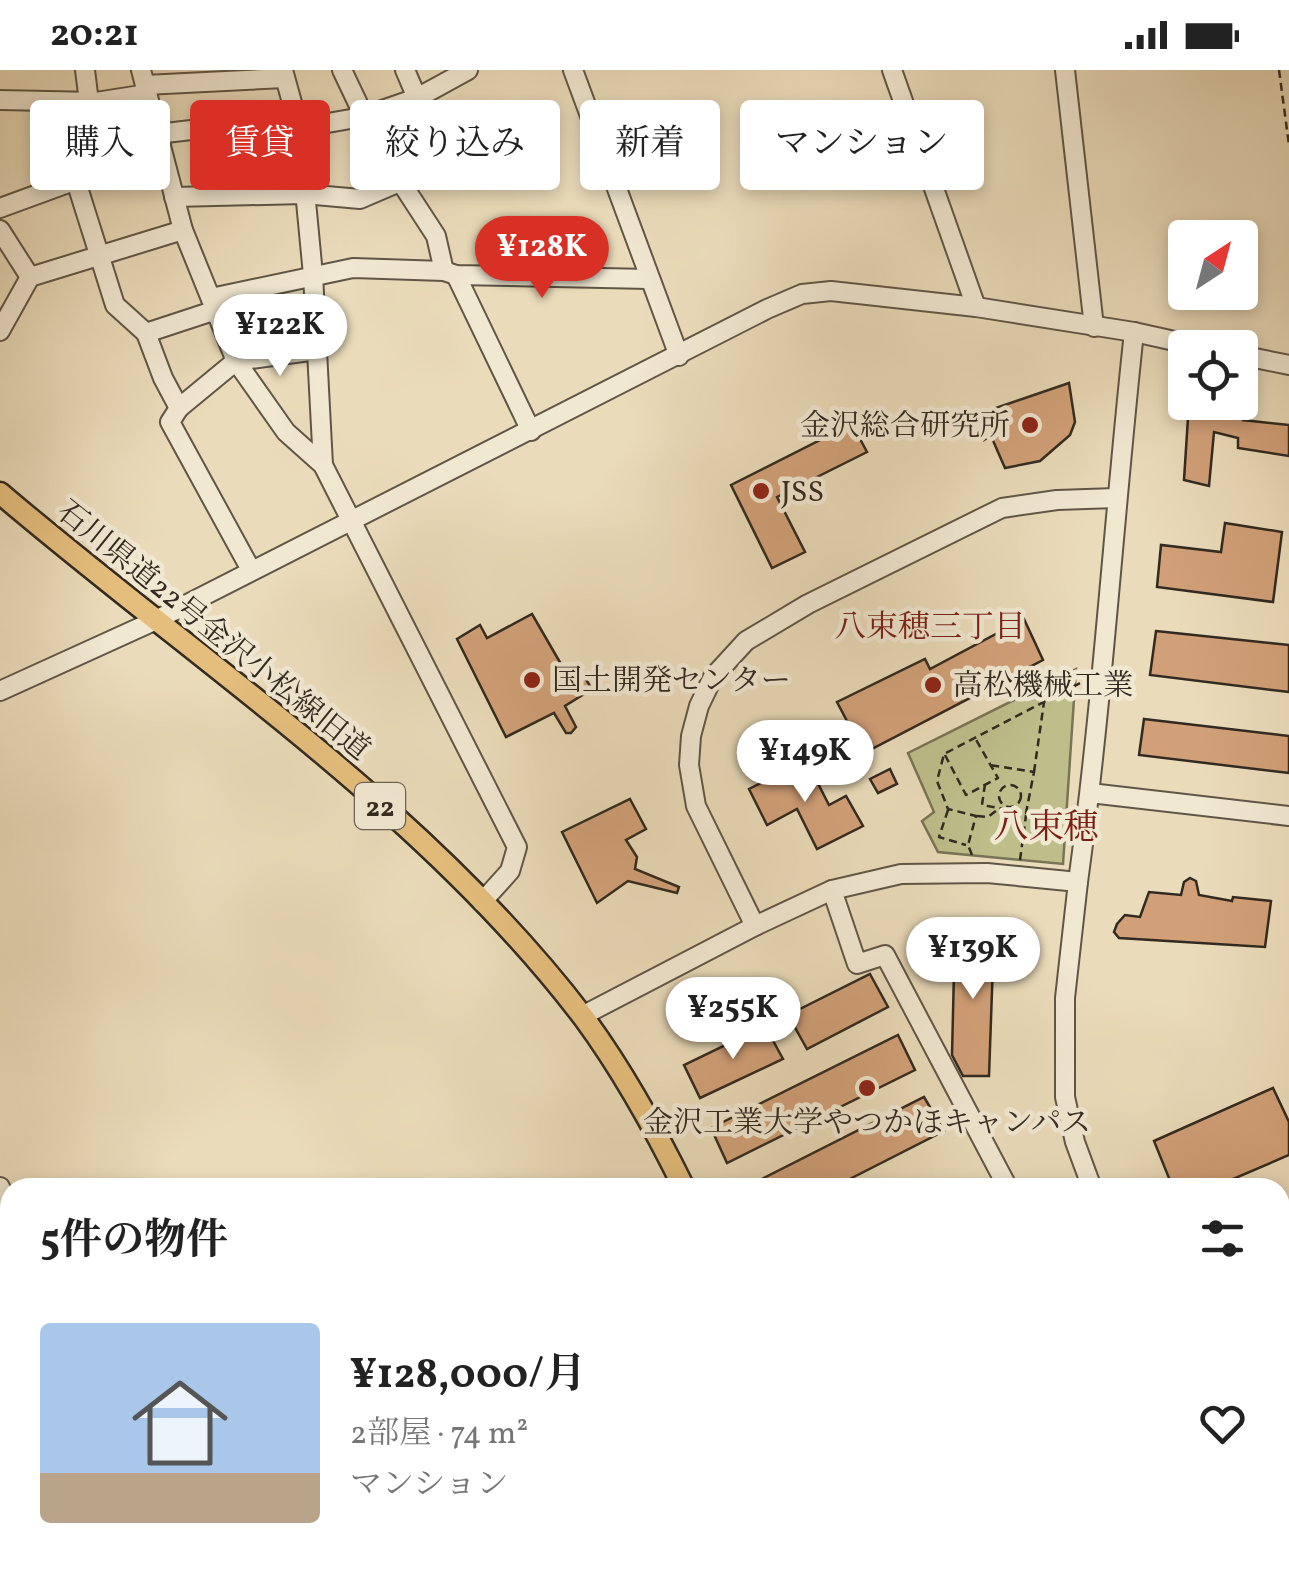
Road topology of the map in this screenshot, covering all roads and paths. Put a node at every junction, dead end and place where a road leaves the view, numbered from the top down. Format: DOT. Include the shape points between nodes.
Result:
graph roads {
  1 [pos="85,70"];
  2 [pos="342,70"];
  3 [pos="405,70"];
  4 [pos="468,70"];
  5 [pos="573,70"];
  6 [pos="892,70"];
  7 [pos="1065,70"];
  8 [pos="1280,70"];
  9 [pos="283,74"];
  10 [pos="144,83"];
  11 [pos="418,98"];
  12 [pos="0,100"];
  13 [pos="80,100"];
  14 [pos="87,100"];
  15 [pos="291,100"];
  16 [pos="355,100"];
  17 [pos="412,100"];
  18 [pos="30,101"];
  19 [pos="1289,145"];
  20 [pos="170,182"];
  21 [pos="50,190"];
  22 [pos="80,190"];
  23 [pos="304,190"];
  24 [pos="381,190"];
  25 [pos="408,190"];
  26 [pos="304,194"];
  27 [pos="174,197"];
  28 [pos="0,208"];
  29 [pos="0,230"];
  30 [pos="182,230"];
  31 [pos="100,257"];
  32 [pos="450,273"];
  33 [pos="314,275"];
  34 [pos="30,276"];
  35 [pos="649,279"];
  36 [pos="214,304"];
  37 [pos="976,308"];
  38 [pos="1094,327"];
  39 [pos="0,331"];
  40 [pos="1134,332"];
  41 [pos="146,333"];
  42 [pos="1168,340"];
  43 [pos="317,350"];
  44 [pos="679,356"];
  45 [pos="1258,359"];
  46 [pos="236,361"];
  47 [pos="1289,365"];
  48 [pos="179,408"];
  49 [pos="531,431"];
  50 [pos="323,465"];
  51 [pos="0,493"];
  52 [pos="1116,498"];
  53 [pos="349,521"];
  54 [pos="251,570"];
  55 [pos="154,621"];
  56 [pos="1100,677"];
  57 [pos="0,690"];
  58 [pos="1044,701"];
  59 [pos="975,737"];
  60 [pos="944,754"];
  61 [pos="990,764"];
  62 [pos="1034,772"];
  63 [pos="985,784"];
  64 [pos="1090,793"];
  65 [pos="1014,807"];
  66 [pos="999,808"];
  67 [pos="948,809"];
  68 [pos="1026,813"];
  69 [pos="976,816"];
  70 [pos="1289,816"];
  71 [pos="939,837"];
  72 [pos="932,840"];
  73 [pos="968,845"];
  74 [pos="972,854"];
  75 [pos="1020,860"];
  76 [pos="1078,882"];
  77 [pos="832,890"];
  78 [pos="482,902"];
  79 [pos="755,926"];
  80 [pos="582,1016"];
  81 [pos="679,1178"];
  82 [pos="1003,1178"];
  83 [pos="1088,1178"];
  1 -- 13 [label="street"];
  2 -- 16 [label="street"];
  3 -- 11 [label="street"];
  4 -- 11 [label="street"];
  5 -- 35 [label="street"];
  6 -- 37 [label="street"];
  7 -- 38 [label="street"];
  8 -- 19 [label="path"];
  9 -- 10 [label="street"];
  9 -- 15 [label="street"];
  10 -- 14 [label="street"];
  11 -- 17 [label="street"];
  12 -- 18 [label="street"];
  20 -- 27 [label="street"];
  21 -- 28 [label="street"];
  22 -- 31 [label="street"];
  23 -- 26 [label="street"];
  24 -- 26 [label="street" via="360,199"];
  25 -- 32 [label="street"];
  26 -- 27 [label="street"];
  26 -- 33 [label="street"];
  27 -- 30 [label="street"];
  29 -- 34 [label="street"];
  30 -- 31 [label="street"];
  30 -- 36 [label="street"];
  31 -- 34 [label="street"];
  31 -- 41 [label="street" via="116,305"];
  32 -- 33 [label="street" via="353,268"];
  32 -- 35 [label="street"];
  32 -- 49 [label="street"];
  33 -- 36 [label="street"];
  33 -- 43 [label="street"];
  34 -- 39 [label="street"];
  35 -- 44 [label="street"];
  36 -- 41 [label="street"];
  36 -- 46 [label="street"];
  37 -- 38 [label="street"];
  37 -- 44 [label="street" via="832,291 802,294"];
  38 -- 40 [label="street"];
  40 -- 42 [label="street"];
  40 -- 52 [label="street"];
  41 -- 48 [label="street"];
  43 -- 46 [label="street"];
  43 -- 50 [label="street"];
  44 -- 49 [label="street"];
  45 -- 47 [label="street"];
  46 -- 48 [label="street"];
  46 -- 50 [label="street" via="286,432"];
  48 -- 54 [label="street" via="170,422"];
  49 -- 53 [label="street"];
  50 -- 53 [label="street"];
  51 -- 55 [label="main road, 石川県道22号金沢小松線旧道 / 22"];
  52 -- 56 [label="street"];
  52 -- 79 [label="street" via="1002,508 746,640 713,677 698,706 689,765 696,806"];
  53 -- 54 [label="street"];
  53 -- 78 [label="street" via="517,847 510,871"];
  54 -- 55 [label="street"];
  55 -- 57 [label="street"];
  55 -- 78 [label="main road, 石川県道22号金沢小松線旧道 / 22" via="313,747"];
  56 -- 58 [label="path"];
  56 -- 64 [label="street"];
  58 -- 59 [label="path"];
  58 -- 62 [label="path"];
  59 -- 60 [label="path"];
  59 -- 61 [label="path"];
  60 -- 63 [label="path" via="966,795"];
  60 -- 67 [label="path" via="937,781"];
  61 -- 62 [label="path"];
  61 -- 63 [label="path" via="998,778"];
  62 -- 68 [label="path"];
  63 -- 66 [label="path" via="982,805"];
  64 -- 70 [label="street"];
  64 -- 76 [label="street"];
  65 -- 65 [label="path" via="999,800 1007,786 1021,794"];
  66 -- 68 [label="path"];
  66 -- 69 [label="path"];
  67 -- 69 [label="path"];
  67 -- 71 [label="path"];
  68 -- 75 [label="path"];
  69 -- 73 [label="path"];
  71 -- 72 [label="path"];
  71 -- 73 [label="path"];
  73 -- 74 [label="path"];
  76 -- 77 [label="street" via="902,874"];
  76 -- 83 [label="street" via="1065,998 1065,1097"];
  77 -- 79 [label="street"];
  77 -- 82 [label="street" via="857,964 886,955"];
  78 -- 80 [label="main road, 石川県道22号金沢小松線旧道 / 22"];
  79 -- 80 [label="street"];
  80 -- 81 [label="main road, 石川県道22号金沢小松線旧道 / 22"];
}
